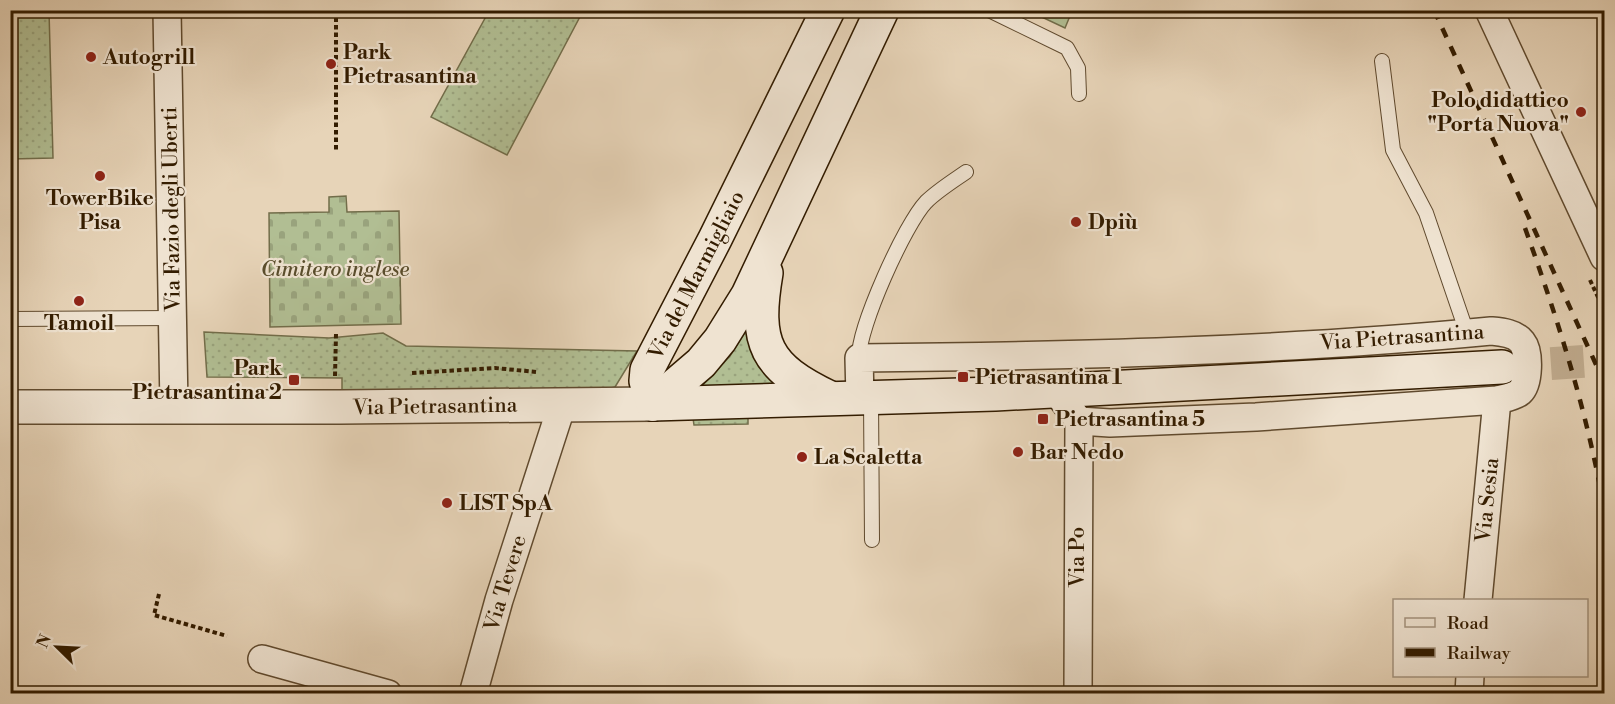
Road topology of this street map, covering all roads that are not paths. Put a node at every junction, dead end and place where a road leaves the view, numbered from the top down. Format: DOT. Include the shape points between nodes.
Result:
graph roads {
  1 [pos="167,10"];
  2 [pos="828,10"];
  3 [pos="882,10"];
  4 [pos="989,10"];
  5 [pos="1489,10"];
  6 [pos="1382,61"];
  7 [pos="1079,94"];
  8 [pos="966,172"];
  9 [pos="769,257"];
  10 [pos="1605,257"];
  11 [pos="173,318"];
  12 [pos="10,320"];
  13 [pos="1467,333"];
  14 [pos="993,357"];
  15 [pos="859,358"];
  16 [pos="1502,367"];
  17 [pos="1056,391"];
  18 [pos="995,394"];
  19 [pos="854,398"];
  20 [pos="1497,400"];
  21 [pos="653,404"];
  22 [pos="562,405"];
  23 [pos="10,407"];
  24 [pos="174,407"];
  25 [pos="1079,421"];
  26 [pos="872,540"];
  27 [pos="1478,599"];
  28 [pos="262,659"];
  29 [pos="1470,677"];
  30 [pos="388,693"];
  31 [pos="473,693"];
  32 [pos="1078,693"];
  33 [pos="1469,693"];
  1 -- 11 [label="street, Via Fazio degli Uberti"];
  2 -- 21 [label="main road, Via del Marmigliaio" via="647,370"];
  3 -- 9 [label="main road, Via del Marmigliaio"];
  4 -- 7 [label="lane" via="1067,48 1078,68"];
  5 -- 10 [label="street"];
  6 -- 13 [label="lane" via="1393,150 1426,213"];
  8 -- 15 [label="lane" via="927,202 910,224 866,329"];
  9 -- 19 [label="main road, Via del Marmigliaio" via="762,316 766,345 780,368 805,386"];
  9 -- 21 [label="main road, Via del Marmigliaio" via="712,352"];
  11 -- 12 [label="lane"];
  11 -- 24 [label="street, Via Fazio degli Uberti"];
  13 -- 14 [label="street, Via Pietrasantina"];
  13 -- 20 [label="street, Via Pietrasantina" via="1508,333 1525,348 1524,387 1519,393"];
  14 -- 15 [label="street, Via Pietrasantina"];
  14 -- 18 [label="street"];
  15 -- 19 [label="street"];
  16 -- 17 [label="main road, Via Pietrasantina"];
  17 -- 18 [label="main road, Via Pietrasantina"];
  17 -- 25 [label="street"];
  18 -- 19 [label="main road, Via Pietrasantina"];
  19 -- 21 [label="main road, Via Pietrasantina"];
  19 -- 26 [label="lane"];
  20 -- 25 [label="street, Via Pietrasantina" via="1256,417"];
  20 -- 27 [label="street, Via Sesia"];
  21 -- 22 [label="main road, Via Pietrasantina"];
  22 -- 24 [label="main road, Via Pietrasantina"];
  22 -- 31 [label="street, Via Tevere"];
  23 -- 24 [label="main road, Via Pietrasantina"];
  25 -- 32 [label="street, Via Po"];
  28 -- 30 [label="street"];
  29 -- 33 [label="street"];
}
